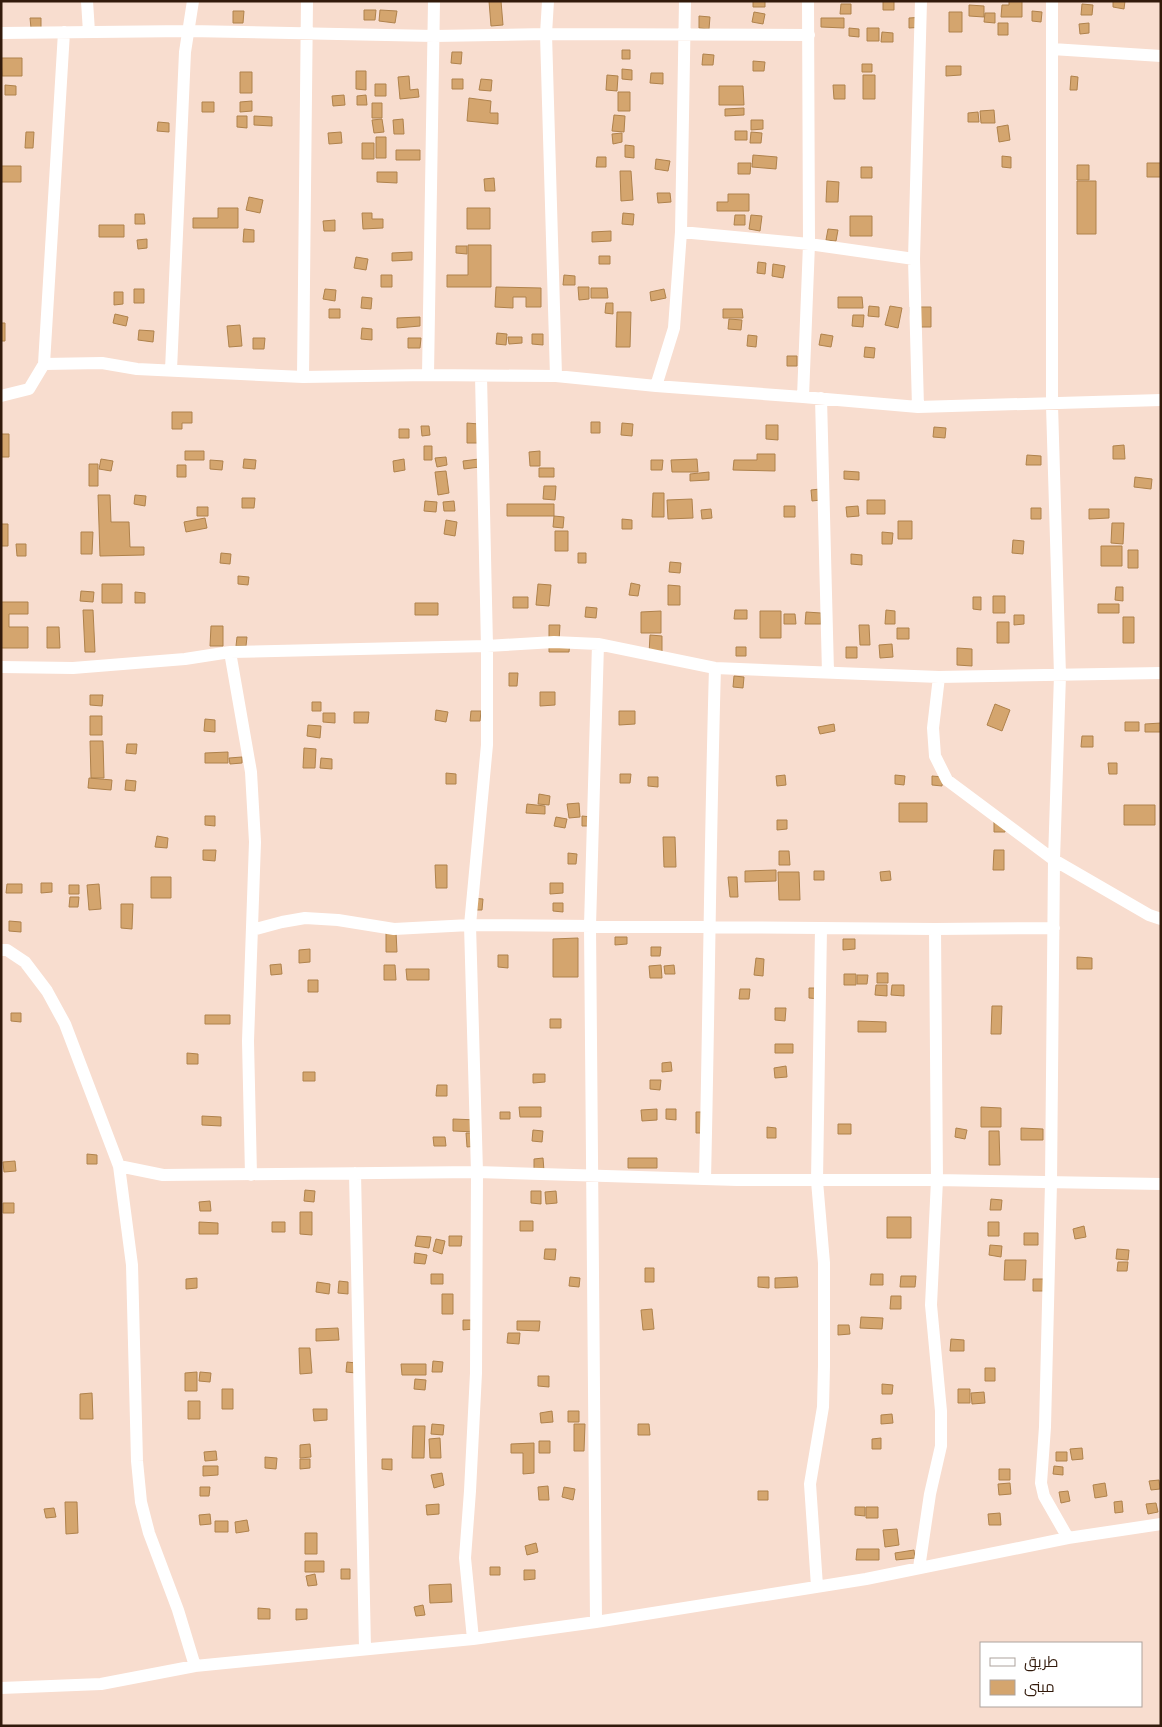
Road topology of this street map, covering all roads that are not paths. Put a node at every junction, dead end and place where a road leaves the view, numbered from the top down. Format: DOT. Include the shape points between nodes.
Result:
graph roads {
  1 [pos="87,1"];
  2 [pos="193,1"];
  3 [pos="308,1"];
  4 [pos="434,1"];
  5 [pos="548,1"];
  6 [pos="685,1"];
  7 [pos="808,1"];
  8 [pos="921,1"];
  9 [pos="1052,1"];
  10 [pos="189,31"];
  11 [pos="64,32"];
  12 [pos="89,32"];
  13 [pos="1,33"];
  14 [pos="307,33"];
  15 [pos="546,34"];
  16 [pos="685,34"];
  17 [pos="809,35"];
  18 [pos="434,36"];
  19 [pos="1052,49"];
  20 [pos="1161,56"];
  21 [pos="681,232"];
  22 [pos="809,244"];
  23 [pos="914,259"];
  24 [pos="44,364"];
  25 [pos="171,370"];
  26 [pos="428,375"];
  27 [pos="481,376"];
  28 [pos="556,376"];
  29 [pos="303,377"];
  30 [pos="656,386"];
  31 [pos="1,396"];
  32 [pos="803,397"];
  33 [pos="821,398"];
  34 [pos="1161,400"];
  35 [pos="1052,405"];
  36 [pos="918,407"];
  37 [pos="598,644"];
  38 [pos="487,646"];
  39 [pos="230,652"];
  40 [pos="1,667"];
  41 [pos="715,668"];
  42 [pos="828,672"];
  43 [pos="1161,673"];
  44 [pos="1060,675"];
  45 [pos="939,676"];
  46 [pos="1054,860"];
  47 [pos="1161,919"];
  48 [pos="470,925"];
  49 [pos="590,926"];
  50 [pos="711,926"];
  51 [pos="821,928"];
  52 [pos="1054,928"];
  53 [pos="935,929"];
  54 [pos="252,930"];
  55 [pos="1,950"];
  56 [pos="119,1166"];
  57 [pos="477,1172"];
  58 [pos="355,1173"];
  59 [pos="251,1175"];
  60 [pos="594,1176"];
  61 [pos="705,1179"];
  62 [pos="817,1180"];
  63 [pos="937,1180"];
  64 [pos="1051,1183"];
  65 [pos="1161,1184"];
  66 [pos="1161,1524"];
  67 [pos="1068,1538"];
  68 [pos="919,1568"];
  69 [pos="817,1586"];
  70 [pos="596,1622"];
  71 [pos="473,1639"];
  72 [pos="365,1648"];
  73 [pos="195,1666"];
  74 [pos="1,1688"];
  1 -- 12 [label="street"];
  2 -- 10 [label="street"];
  3 -- 14 [label="street"];
  4 -- 18 [label="street"];
  5 -- 15 [label="street"];
  6 -- 16 [label="street"];
  7 -- 17 [label="street"];
  8 -- 23 [label="street"];
  9 -- 19 [label="street"];
  10 -- 12 [label="street"];
  10 -- 14 [label="street"];
  10 -- 25 [label="street" via="185,52"];
  11 -- 12 [label="street"];
  11 -- 13 [label="street"];
  11 -- 24 [label="street"];
  14 -- 18 [label="street"];
  14 -- 29 [label="street"];
  15 -- 16 [label="street"];
  15 -- 18 [label="street"];
  15 -- 28 [label="street"];
  16 -- 17 [label="street"];
  16 -- 21 [label="street"];
  17 -- 22 [label="street"];
  18 -- 26 [label="street"];
  19 -- 20 [label="street"];
  19 -- 35 [label="street"];
  21 -- 22 [label="street"];
  21 -- 30 [label="street" via="674,328"];
  22 -- 23 [label="street"];
  22 -- 32 [label="street"];
  23 -- 36 [label="street"];
  24 -- 25 [label="street" via="102,363"];
  24 -- 31 [label="street" via="29,389"];
  25 -- 29 [label="street"];
  26 -- 27 [label="street"];
  26 -- 29 [label="street"];
  27 -- 28 [label="street"];
  27 -- 38 [label="street"];
  28 -- 30 [label="street"];
  30 -- 32 [label="street"];
  32 -- 33 [label="street"];
  33 -- 36 [label="street"];
  33 -- 42 [label="street"];
  34 -- 35 [label="street"];
  35 -- 36 [label="street"];
  35 -- 44 [label="street"];
  37 -- 38 [label="street" via="554,642"];
  37 -- 41 [label="street"];
  37 -- 49 [label="street"];
  38 -- 39 [label="street"];
  38 -- 48 [label="street" via="488,745"];
  39 -- 40 [label="street" via="73,668"];
  39 -- 54 [label="street" via="251,772 255,842"];
  41 -- 42 [label="street"];
  41 -- 50 [label="street"];
  42 -- 45 [label="street"];
  43 -- 44 [label="street"];
  44 -- 45 [label="street"];
  44 -- 46 [label="street"];
  45 -- 46 [label="street" via="932,728 935,756 947,780"];
  46 -- 47 [label="street"];
  46 -- 52 [label="street"];
  48 -- 49 [label="street"];
  48 -- 54 [label="street" via="394,929 305,918"];
  48 -- 57 [label="street"];
  49 -- 50 [label="street"];
  49 -- 60 [label="street"];
  50 -- 51 [label="street"];
  50 -- 61 [label="street"];
  51 -- 53 [label="street"];
  51 -- 62 [label="street"];
  52 -- 53 [label="street"];
  52 -- 64 [label="street"];
  53 -- 63 [label="street"];
  54 -- 59 [label="street" via="248,1041"];
  55 -- 56 [label="street" via="7,950 25,962 47,991 64,1024"];
  56 -- 59 [label="street" via="163,1175"];
  56 -- 73 [label="street" via="132,1264 141,1502"];
  57 -- 58 [label="street"];
  57 -- 60 [label="street"];
  57 -- 71 [label="street" via="476,1373 465,1558"];
  58 -- 59 [label="street"];
  58 -- 72 [label="street"];
  60 -- 61 [label="street"];
  60 -- 70 [label="street"];
  61 -- 62 [label="street"];
  62 -- 63 [label="street"];
  62 -- 69 [label="street" via="824,1263 823,1407 810,1484"];
  63 -- 64 [label="street"];
  63 -- 68 [label="street" via="932,1305 941,1446"];
  64 -- 65 [label="street"];
  64 -- 67 [label="street" via="1041,1483 1044,1496"];
  66 -- 67 [label="street"];
  67 -- 68 [label="street"];
  68 -- 69 [label="street"];
  69 -- 70 [label="street"];
  70 -- 71 [label="street"];
  71 -- 72 [label="street"];
  72 -- 73 [label="street"];
  73 -- 74 [label="street" via="101,1684"];
}
